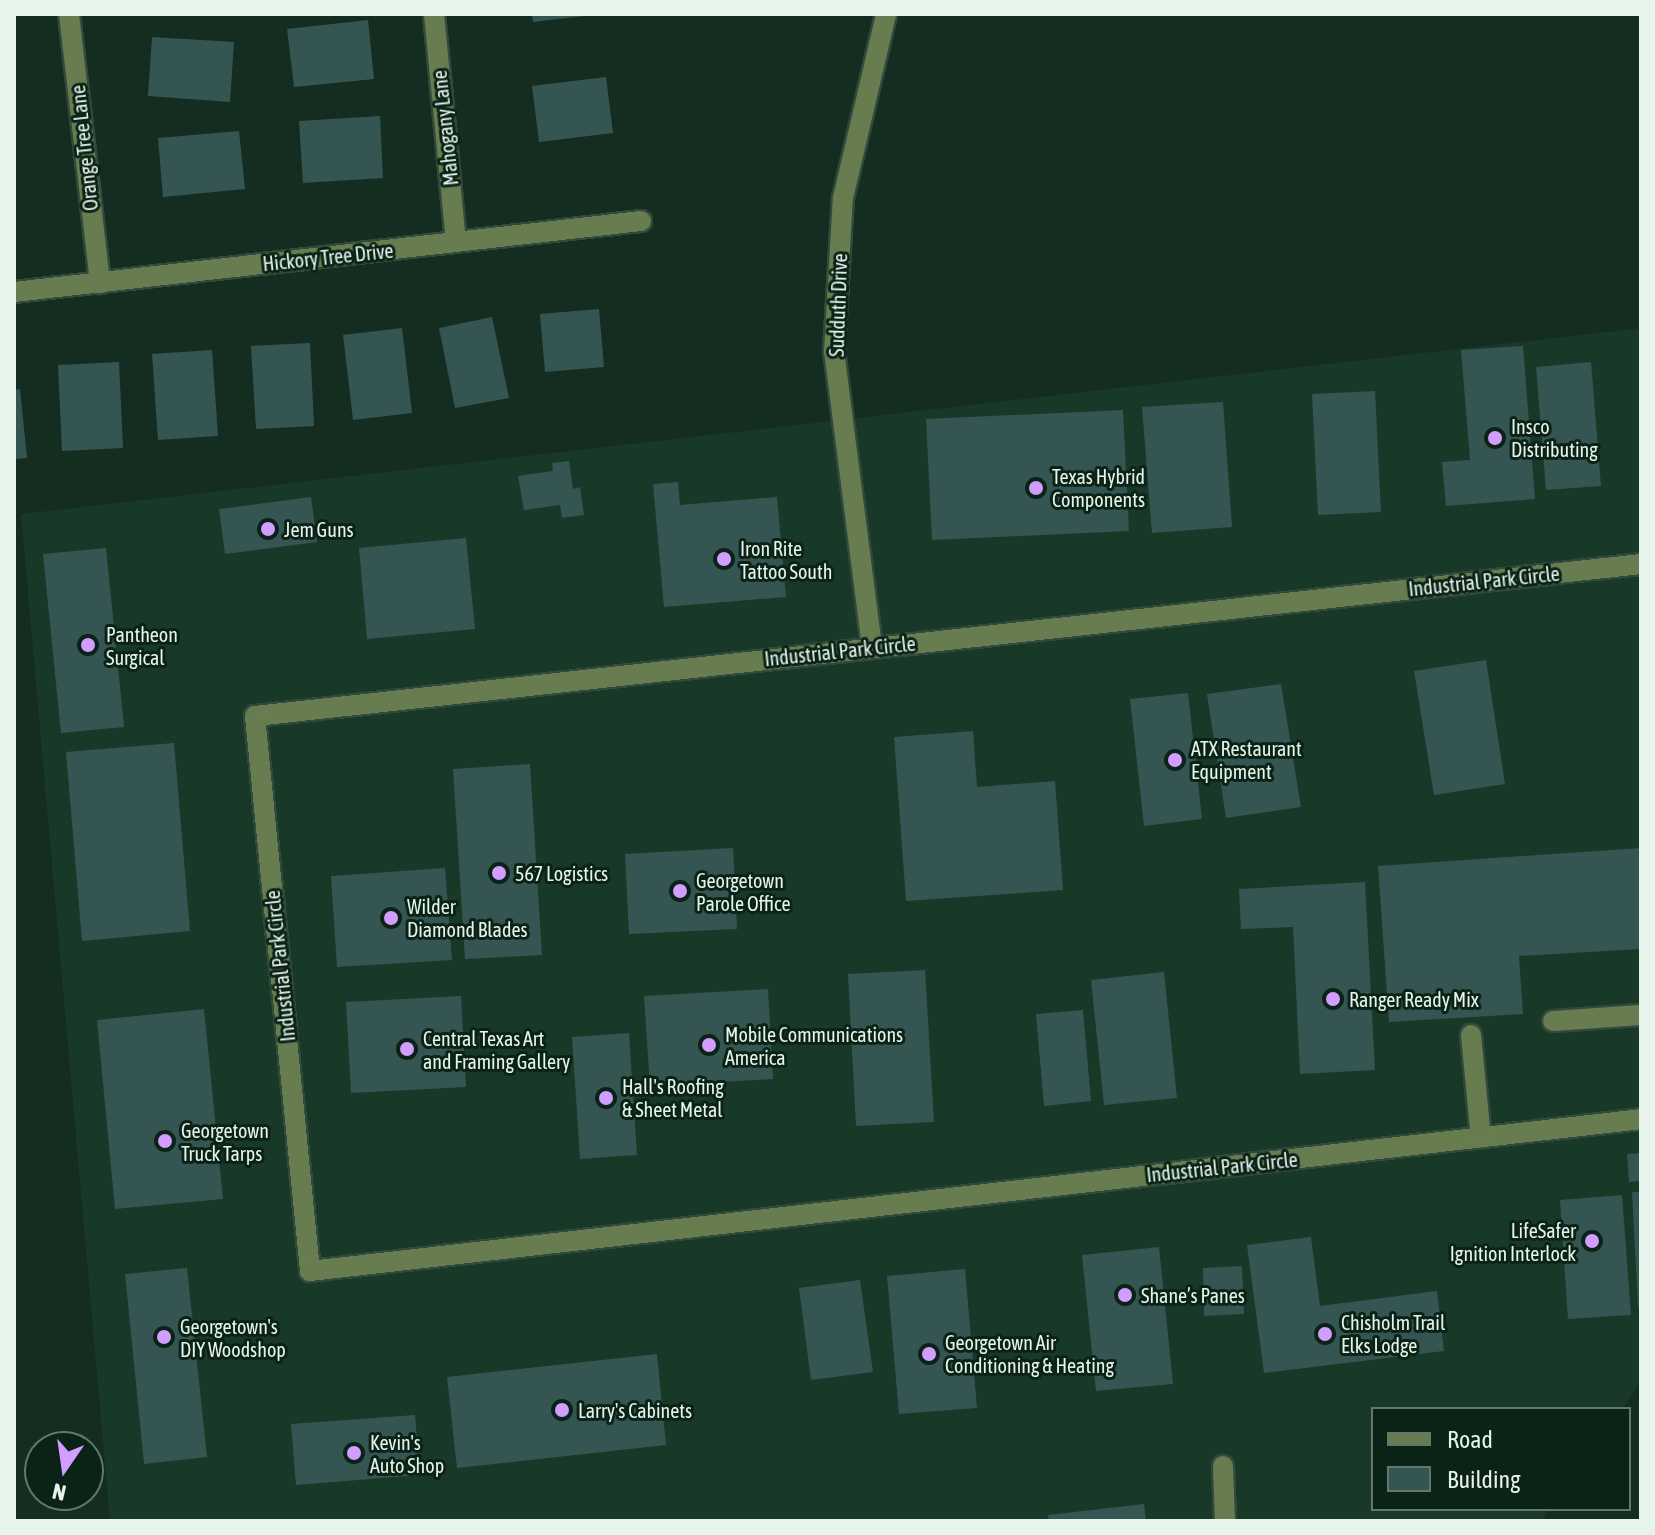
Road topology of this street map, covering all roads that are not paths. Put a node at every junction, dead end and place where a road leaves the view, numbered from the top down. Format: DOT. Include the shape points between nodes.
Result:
graph roads {
  1 [pos="69,14"];
  2 [pos="434,14"];
  3 [pos="886,14"];
  4 [pos="641,221"];
  5 [pos="456,242"];
  6 [pos="100,283"];
  7 [pos="14,292"];
  8 [pos="1641,564"];
  9 [pos="872,647"];
  10 [pos="1641,1015"];
  11 [pos="1553,1021"];
  12 [pos="1471,1035"];
  13 [pos="1641,1119"];
  14 [pos="1481,1138"];
  15 [pos="1223,1466"];
  16 [pos="1225,1521"];
  1 -- 6 [label="street, Orange Tree Lane"];
  2 -- 5 [label="street, Mahogany Lane"];
  3 -- 9 [label="street, Sudduth Drive" via="843,198 834,352"];
  4 -- 5 [label="street, Hickory Tree Drive"];
  5 -- 6 [label="street, Hickory Tree Drive"];
  6 -- 7 [label="street, Hickory Tree Drive"];
  8 -- 9 [label="street, Industrial Park Circle"];
  9 -- 14 [label="street, Industrial Park Circle" via="255,716 310,1271"];
  10 -- 11 [label="street"];
  12 -- 14 [label="street"];
  13 -- 14 [label="street, Industrial Park Circle"];
  15 -- 16 [label="street"];
}
